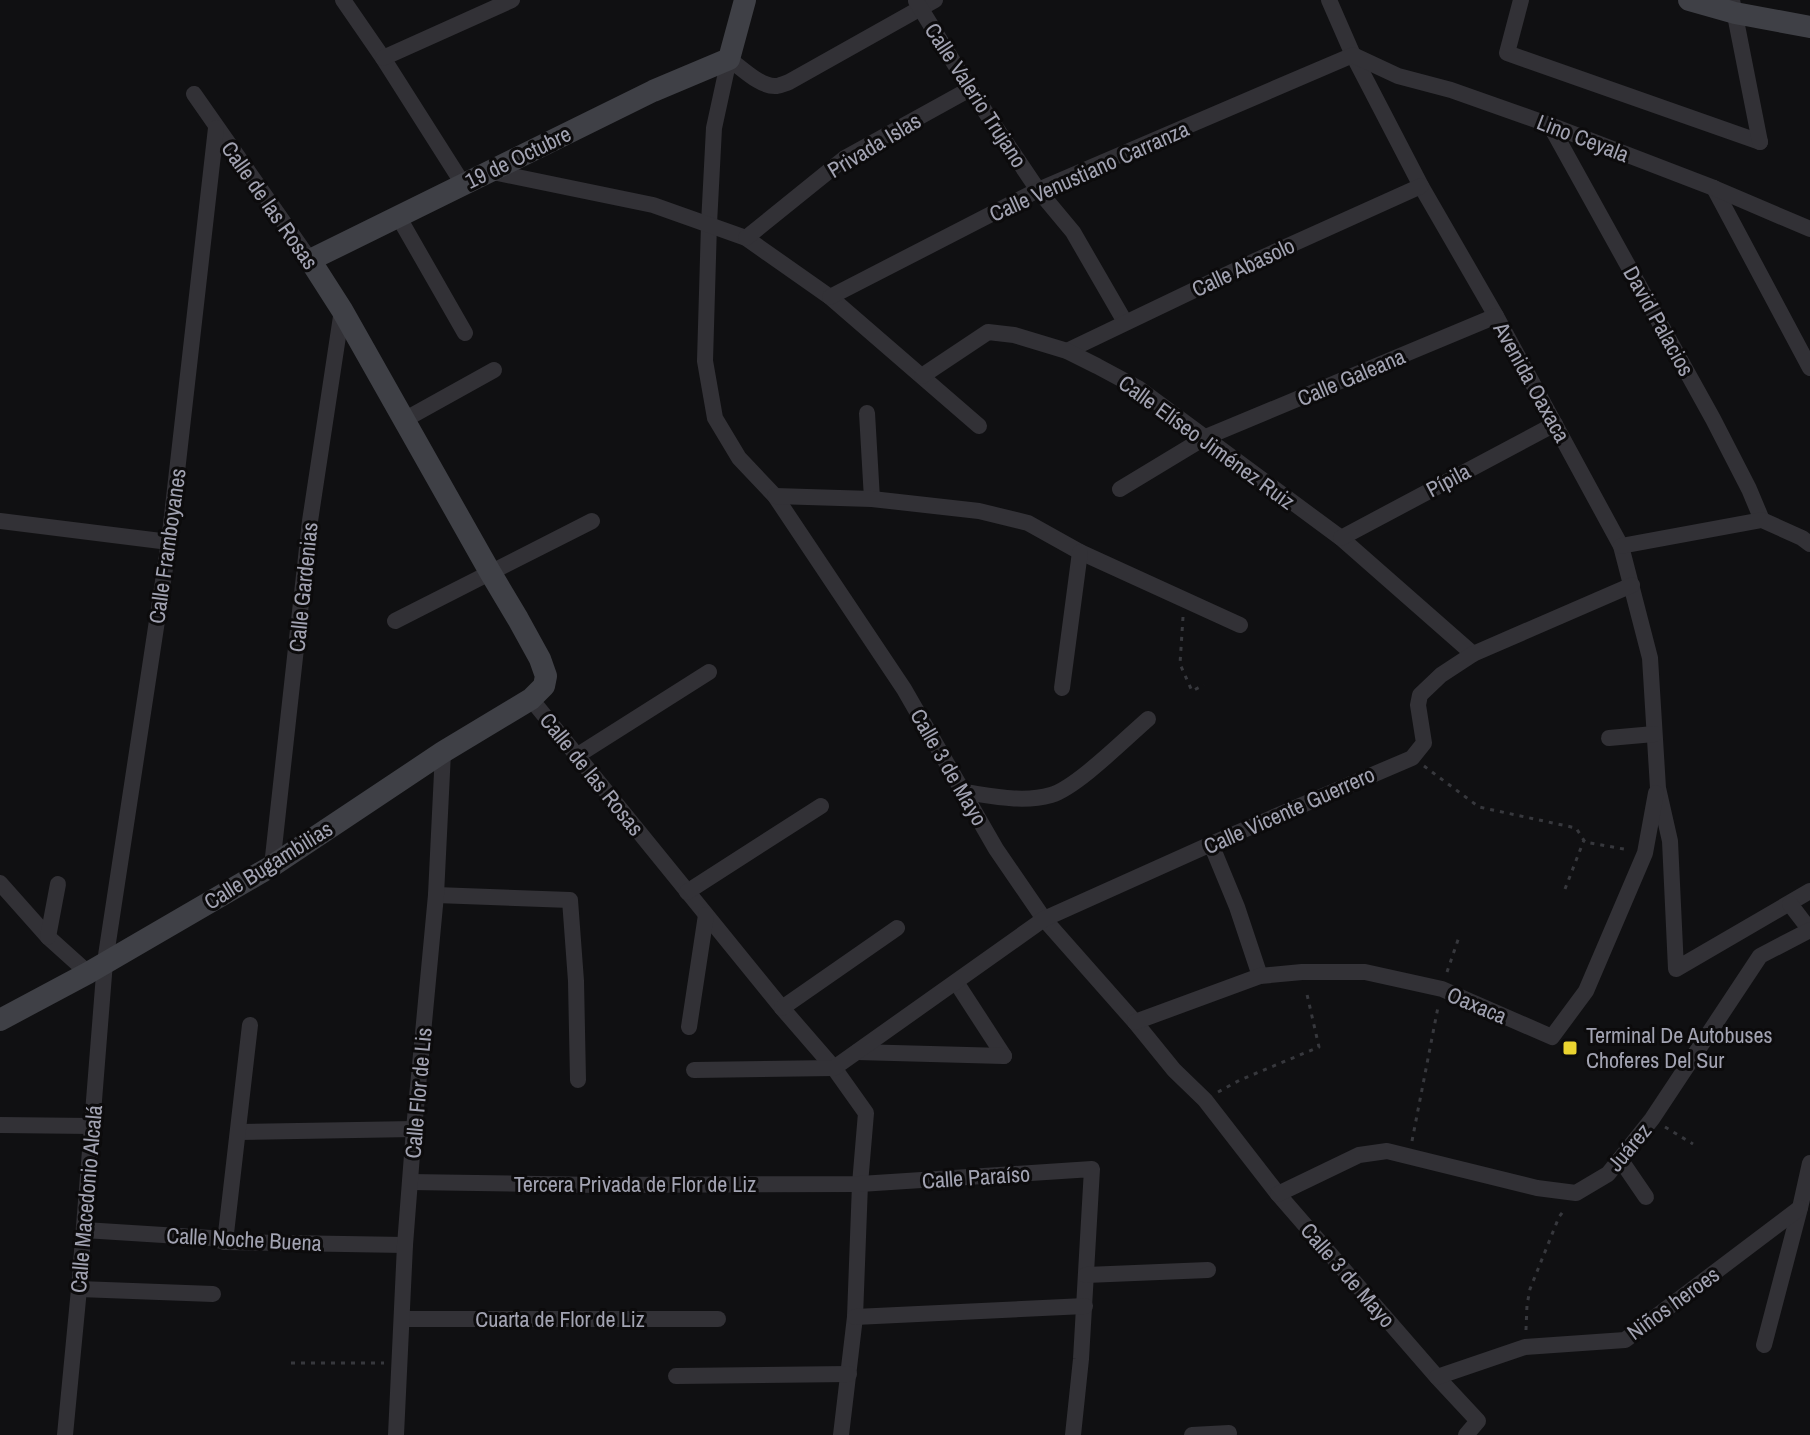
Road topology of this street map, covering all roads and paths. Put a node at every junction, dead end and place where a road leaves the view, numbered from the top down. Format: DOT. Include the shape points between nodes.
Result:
graph roads {
  1 [pos="343,0"];
  2 [pos="512,0"];
  3 [pos="745,0"];
  4 [pos="1329,0"];
  5 [pos="1521,0"];
  6 [pos="1689,0"];
  7 [pos="924,3"];
  8 [pos="1734,6"];
  9 [pos="1810,27"];
  10 [pos="1353,55"];
  11 [pos="383,58"];
  12 [pos="729,59"];
  13 [pos="970,89"];
  14 [pos="194,94"];
  15 [pos="1550,125"];
  16 [pos="216,128"];
  17 [pos="488,171"];
  18 [pos="463,184"];
  19 [pos="1421,186"];
  20 [pos="1714,188"];
  21 [pos="1038,190"];
  22 [pos="398,216"];
  23 [pos="709,224"];
  24 [pos="1810,229"];
  25 [pos="746,238"];
  26 [pos="310,260"];
  27 [pos="830,297"];
  28 [pos="342,310"];
  29 [pos="1496,316"];
  30 [pos="1125,322"];
  31 [pos="465,333"];
  32 [pos="1067,351"];
  33 [pos="1810,368"];
  34 [pos="494,370"];
  35 [pos="922,376"];
  36 [pos="867,413"];
  37 [pos="404,420"];
  38 [pos="1555,424"];
  39 [pos="979,426"];
  40 [pos="1206,437"];
  41 [pos="1120,489"];
  42 [pos="775,496"];
  43 [pos="872,499"];
  44 [pos="1762,520"];
  45 [pos="0,521"];
  46 [pos="592,521"];
  47 [pos="1341,538"];
  48 [pos="169,542"];
  49 [pos="1810,544"];
  50 [pos="1621,546"];
  51 [pos="1080,552"];
  52 [pos="490,572"];
  53 [pos="1632,585"];
  54 [pos="1184,601"];
  55 [pos="395,621"];
  56 [pos="1240,625"];
  57 [pos="1473,654"];
  58 [pos="709,672"];
  59 [pos="1204,685"];
  60 [pos="1062,688"];
  61 [pos="531,699"];
  62 [pos="1148,719"];
  63 [pos="1654,734"];
  64 [pos="1609,738"];
  65 [pos="443,752"];
  66 [pos="578,755"];
  67 [pos="1412,758"];
  68 [pos="1658,788"];
  69 [pos="964,792"];
  70 [pos="821,806"];
  71 [pos="1584,839"];
  72 [pos="1211,844"];
  73 [pos="1645,853"];
  74 [pos="272,866"];
  75 [pos="0,883"];
  76 [pos="58,884"];
  77 [pos="1565,889"];
  78 [pos="1810,891"];
  79 [pos="687,892"];
  80 [pos="436,895"];
  81 [pos="1790,904"];
  82 [pos="706,915"];
  83 [pos="1044,919"];
  84 [pos="897,928"];
  85 [pos="1810,930"];
  86 [pos="48,937"];
  87 [pos="1459,937"];
  88 [pos="96,968"];
  89 [pos="1302,972"];
  90 [pos="1260,976"];
  91 [pos="956,982"];
  92 [pos="1442,989"];
  93 [pos="782,1008"];
  94 [pos="0,1020"];
  95 [pos="1135,1022"];
  96 [pos="250,1025"];
  97 [pos="689,1027"];
  98 [pos="857,1052"];
  99 [pos="834,1068"];
  100 [pos="694,1070"];
  101 [pos="578,1080"];
  102 [pos="1205,1100"];
  103 [pos="1652,1119"];
  104 [pos="0,1125"];
  105 [pos="92,1126"];
  106 [pos="414,1129"];
  107 [pos="238,1132"];
  108 [pos="1693,1144"];
  109 [pos="1409,1156"];
  110 [pos="1620,1159"];
  111 [pos="1810,1163"];
  112 [pos="410,1182"];
  113 [pos="860,1184"];
  114 [pos="1576,1193"];
  115 [pos="1278,1194"];
  116 [pos="1646,1197"];
  117 [pos="1800,1208"];
  118 [pos="84,1230"];
  119 [pos="225,1242"];
  120 [pos="405,1245"];
  121 [pos="1208,1270"];
  122 [pos="1086,1275"];
  123 [pos="79,1289"];
  124 [pos="213,1294"];
  125 [pos="1085,1306"];
  126 [pos="855,1317"];
  127 [pos="402,1319"];
  128 [pos="718,1319"];
  129 [pos="1764,1345"];
  130 [pos="1525,1347"];
  131 [pos="291,1363"];
  132 [pos="400,1363"];
  133 [pos="849,1374"];
  134 [pos="676,1376"];
  135 [pos="1437,1377"];
  136 [pos="1229,1433"];
  137 [pos="65,1435"];
  138 [pos="396,1435"];
  139 [pos="841,1435"];
  140 [pos="1073,1435"];
  141 [pos="1192,1435"];
  142 [pos="1466,1435"];
  1 -- 11 [label="street"];
  2 -- 11 [label="street"];
  3 -- 12 [label="street, Calle 3 de Mayo"];
  4 -- 10 [label="street, Avenida Oaxaca"];
  5 -- 8 [label="street" via="1507,53 1760,142"];
  6 -- 8 [label="street"];
  7 -- 12 [label="street" via="777,86"];
  7 -- 13 [label="street, Calle Valerio Trujano"];
  8 -- 9 [label="street"];
  10 -- 15 [label="street, Lino Ceyala" via="1398,76"];
  10 -- 19 [label="street, Avenida Oaxaca"];
  10 -- 21 [label="street, Calle Venustiano Carranza"];
  11 -- 18 [label="street"];
  12 -- 17 [label="street, 19 de Octubre"];
  12 -- 23 [label="street, Calle 3 de Mayo" via="714,128"];
  13 -- 21 [label="street, Calle Valerio Trujano"];
  13 -- 25 [label="street, Privada Islas" via="845,158"];
  14 -- 16 [label="street, Calle de las Rosas"];
  15 -- 20 [label="street, Lino Ceyala"];
  15 -- 44 [label="street, David Palacios" via="1713,419"];
  16 -- 26 [label="street, Calle de las Rosas"];
  16 -- 48 [label="street, Calle Framboyanes"];
  17 -- 18 [label="street, 19 de Octubre"];
  17 -- 23 [label="street" via="653,205"];
  18 -- 22 [label="street, 19 de Octubre"];
  19 -- 29 [label="street, Avenida Oaxaca"];
  19 -- 30 [label="street, Calle Abasolo"];
  20 -- 24 [label="street, Lino Ceyala"];
  20 -- 33 [label="street"];
  21 -- 27 [label="street, Calle Venustiano Carranza"];
  21 -- 30 [label="street, Calle Valerio Trujano" via="1073,232"];
  22 -- 26 [label="street, 19 de Octubre"];
  22 -- 31 [label="street"];
  23 -- 25 [label="street"];
  23 -- 42 [label="street, Calle 3 de Mayo" via="705,361 715,418 739,458"];
  25 -- 27 [label="street"];
  26 -- 28 [label="street, Calle de las Rosas"];
  27 -- 35 [label="street"];
  28 -- 37 [label="street, Calle de las Rosas"];
  28 -- 74 [label="street, Calle Gardenias" via="310,521"];
  29 -- 38 [label="street, Avenida Oaxaca"];
  29 -- 40 [label="street, Calle Galeana"];
  30 -- 32 [label="street, Calle Abasolo"];
  32 -- 35 [label="street, Calle Elíseo Jiménez Ruiz" via="988,332"];
  32 -- 40 [label="street, Calle Elíseo Jiménez Ruiz" via="1138,388"];
  34 -- 37 [label="street"];
  35 -- 39 [label="street"];
  36 -- 43 [label="street"];
  37 -- 52 [label="street, Calle de las Rosas"];
  38 -- 47 [label="street, Pípila"];
  38 -- 50 [label="street, Avenida Oaxaca"];
  40 -- 41 [label="street, Calle Galeana"];
  40 -- 47 [label="street, Calle Elíseo Jiménez Ruiz"];
  42 -- 43 [label="street"];
  42 -- 69 [label="street, Calle 3 de Mayo" via="904,689"];
  43 -- 51 [label="street" via="979,511 1028,523"];
  44 -- 49 [label="street"];
  44 -- 50 [label="street"];
  45 -- 48 [label="street"];
  46 -- 52 [label="street"];
  47 -- 57 [label="street, Calle Elíseo Jiménez Ruiz"];
  48 -- 88 [label="street, Calle Framboyanes"];
  50 -- 53 [label="street, Avenida Oaxaca"];
  51 -- 54 [label="street"];
  51 -- 60 [label="street"];
  52 -- 55 [label="street"];
  52 -- 61 [label="street, Calle de las Rosas" via="546,676"];
  53 -- 57 [label="street"];
  53 -- 63 [label="street, Avenida Oaxaca" via="1650,658"];
  54 -- 56 [label="street"];
  54 -- 59 [label="path" via="1180,664 1192,691"];
  57 -- 67 [label="street" via="1420,695 1424,743"];
  58 -- 66 [label="street"];
  61 -- 65 [label="street, Calle Bugambilias"];
  61 -- 66 [label="street, Calle de las Rosas"];
  62 -- 69 [label="street" via="1052,795 1022,799"];
  63 -- 64 [label="street"];
  63 -- 68 [label="street, Avenida Oaxaca"];
  65 -- 74 [label="street, Calle Bugambilias"];
  65 -- 80 [label="street, Calle Flor de Lis"];
  66 -- 79 [label="street, Calle de las Rosas"];
  67 -- 71 [label="path" via="1479,807 1576,828"];
  67 -- 72 [label="street, Calle Vicente Guerrero"];
  68 -- 73 [label="street, Oaxaca"];
  68 -- 81 [label="street" via="1670,841 1676,969"];
  69 -- 83 [label="street, Calle 3 de Mayo"];
  70 -- 79 [label="street"];
  71 -- 73 [label="path"];
  71 -- 77 [label="path"];
  72 -- 83 [label="street, Calle Vicente Guerrero"];
  72 -- 90 [label="street"];
  73 -- 92 [label="street, Oaxaca" via="1586,991 1552,1037"];
  74 -- 88 [label="street, Calle Bugambilias"];
  75 -- 86 [label="street"];
  76 -- 86 [label="street"];
  78 -- 81 [label="street"];
  79 -- 82 [label="street, Calle de las Rosas"];
  80 -- 101 [label="street" via="570,900"];
  80 -- 106 [label="street, Calle Flor de Lis"];
  81 -- 85 [label="street"];
  82 -- 93 [label="street, Calle de las Rosas"];
  82 -- 97 [label="street"];
  83 -- 91 [label="street, Calle Vicente Guerrero"];
  83 -- 95 [label="street, Calle 3 de Mayo"];
  84 -- 93 [label="street"];
  85 -- 103 [label="street, Juárez" via="1760,956"];
  86 -- 88 [label="street"];
  87 -- 92 [label="path"];
  88 -- 94 [label="street, Calle Bugambilias"];
  88 -- 105 [label="street, Calle Macedonio Alcalá"];
  89 -- 90 [label="street, Oaxaca"];
  89 -- 92 [label="street, Oaxaca" via="1365,972"];
  89 -- 102 [label="path" via="1319,1047"];
  90 -- 95 [label="street, Oaxaca"];
  91 -- 98 [label="street, Calle Vicente Guerrero"];
  91 -- 98 [label="street" via="1004,1056"];
  92 -- 109 [label="path"];
  93 -- 99 [label="street, Calle de las Rosas"];
  95 -- 102 [label="street, Calle 3 de Mayo"];
  96 -- 107 [label="street"];
  98 -- 99 [label="street, Calle Vicente Guerrero"];
  99 -- 100 [label="street"];
  99 -- 113 [label="street, Calle de las Rosas" via="866,1113"];
  102 -- 115 [label="street, Calle 3 de Mayo"];
  103 -- 108 [label="path"];
  103 -- 110 [label="street, Juárez"];
  104 -- 105 [label="street"];
  105 -- 118 [label="street, Calle Macedonio Alcalá"];
  106 -- 107 [label="street"];
  106 -- 112 [label="street, Calle Flor de Lis"];
  107 -- 119 [label="street"];
  109 -- 114 [label="street"];
  109 -- 115 [label="street" via="1387,1151 1359,1155"];
  110 -- 114 [label="street, Juárez" via="1608,1174"];
  110 -- 116 [label="street"];
  111 -- 117 [label="street"];
  112 -- 113 [label="street, Tercera Privada de Flor de Liz"];
  112 -- 120 [label="street, Calle Flor de Lis"];
  113 -- 122 [label="street, Calle Paraíso" via="1092,1169"];
  113 -- 126 [label="street, Calle de las Rosas"];
  114 -- 130 [label="path" via="1559,1217 1530,1289"];
  115 -- 135 [label="street, Calle 3 de Mayo"];
  117 -- 129 [label="street"];
  117 -- 130 [label="street, Niños heroes" via="1625,1340"];
  118 -- 119 [label="street, Calle Noche Buena"];
  118 -- 123 [label="street, Calle Macedonio Alcalá"];
  119 -- 120 [label="street, Calle Noche Buena"];
  120 -- 127 [label="street, Calle Flor de Lis"];
  121 -- 122 [label="street"];
  122 -- 125 [label="street"];
  123 -- 124 [label="street"];
  123 -- 137 [label="street, Calle Macedonio Alcalá"];
  125 -- 126 [label="street"];
  125 -- 140 [label="street"];
  126 -- 133 [label="street, Calle de las Rosas"];
  127 -- 128 [label="street, Cuarta de Flor de Liz"];
  127 -- 132 [label="street, Calle Flor de Lis"];
  130 -- 135 [label="street, Niños heroes"];
  131 -- 132 [label="path"];
  132 -- 138 [label="street, Calle Flor de Lis"];
  133 -- 134 [label="street"];
  133 -- 139 [label="street, Calle de las Rosas"];
  135 -- 142 [label="street, Calle 3 de Mayo" via="1478,1421"];
  136 -- 141 [label="street"];
}
